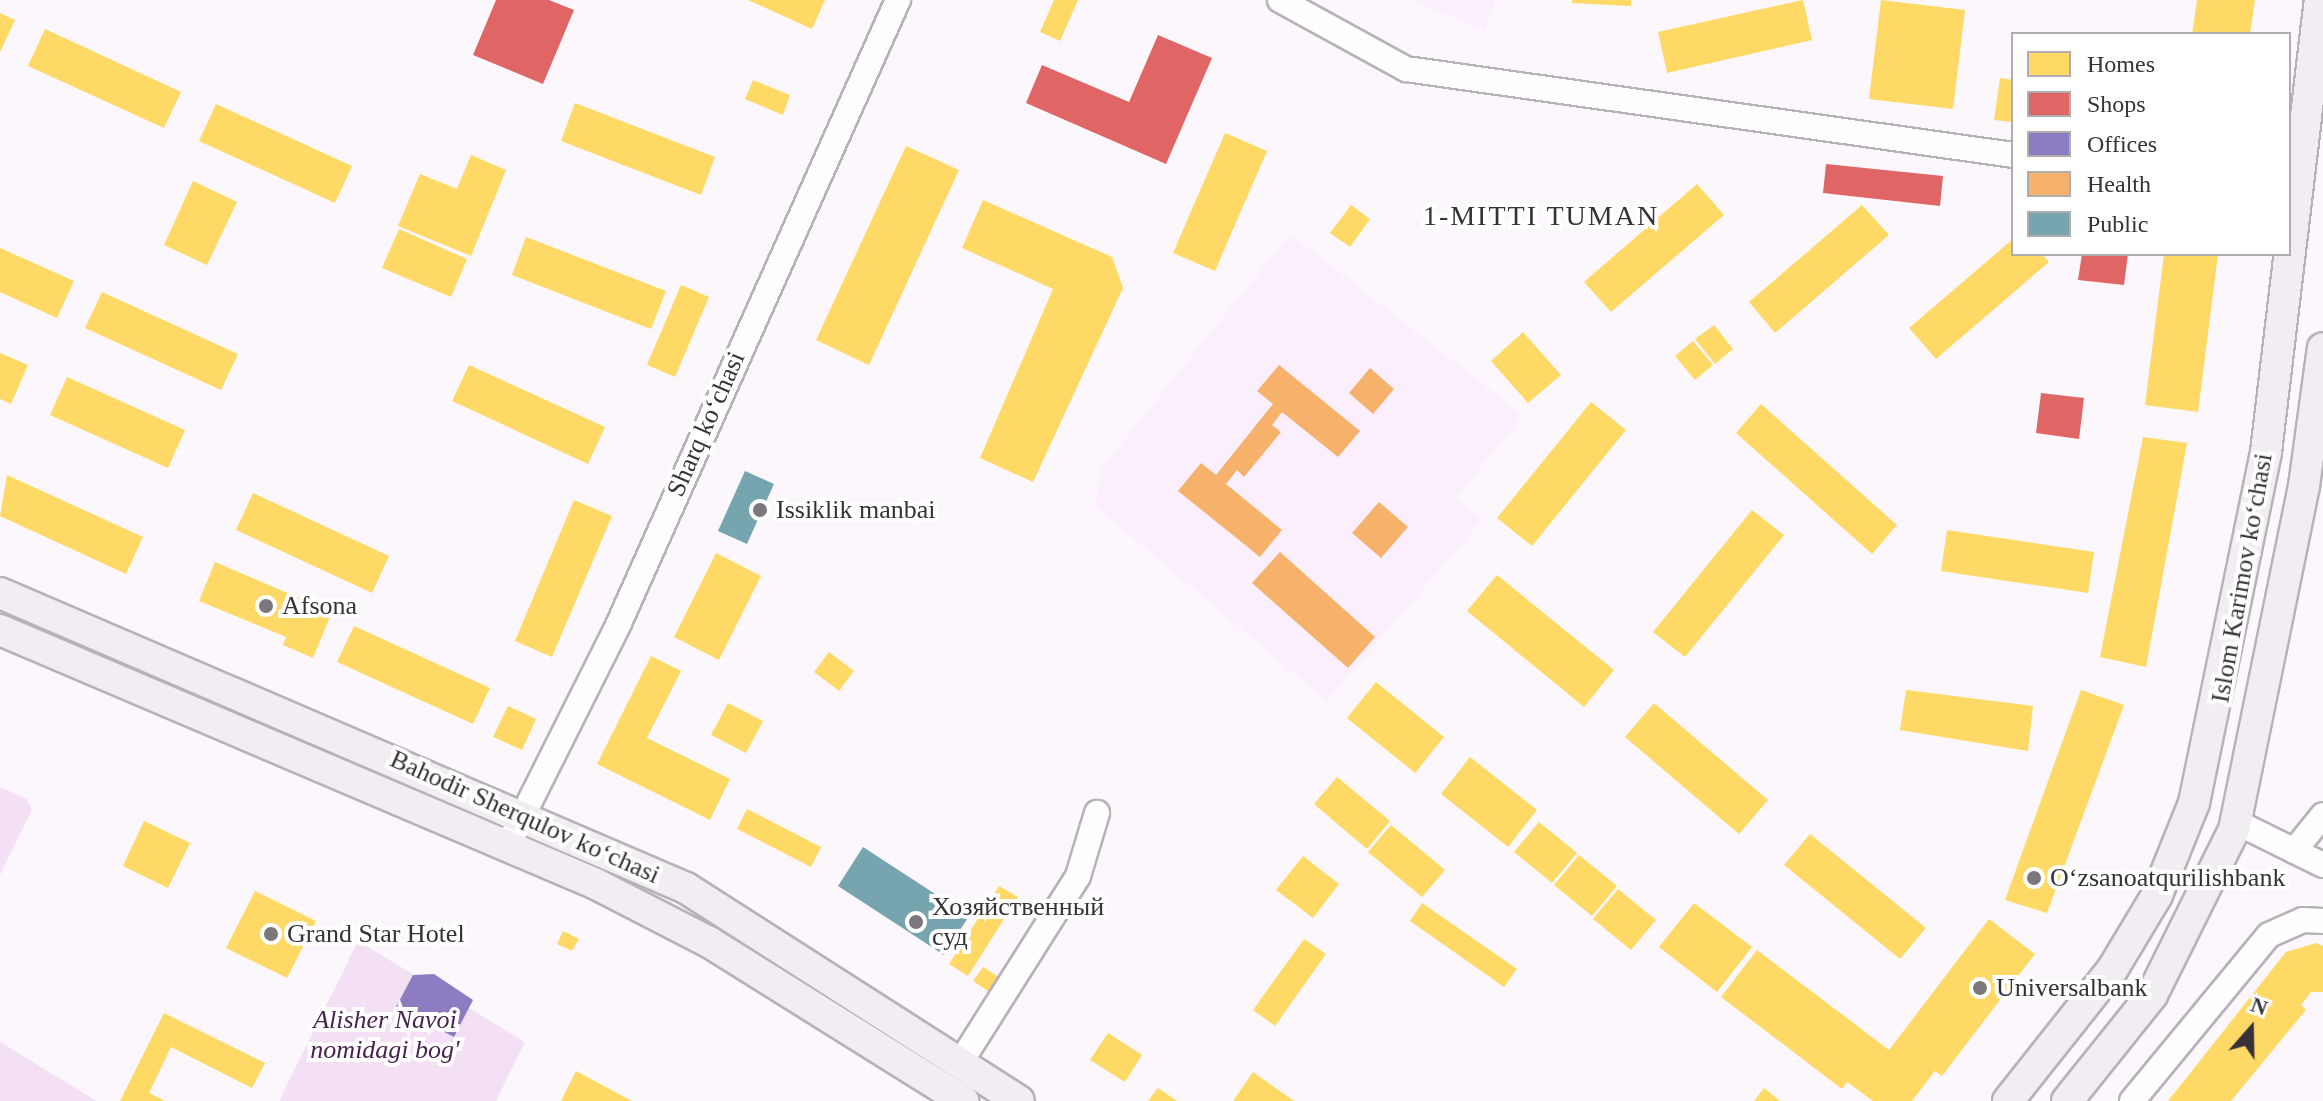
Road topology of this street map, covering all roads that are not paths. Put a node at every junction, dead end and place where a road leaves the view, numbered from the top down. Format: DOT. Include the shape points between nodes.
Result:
graph roads {
  1 [pos="898,0"];
  2 [pos="1280,0"];
  3 [pos="2320,0"];
  4 [pos="2011,155"];
  5 [pos="2294,182"];
  6 [pos="2291,211"];
  7 [pos="2286,256"];
  8 [pos="2323,348"];
  9 [pos="2266,452"];
  10 [pos="2308,458"];
  11 [pos="0,593"];
  12 [pos="0,630"];
  13 [pos="454,785"];
  14 [pos="1097,813"];
  15 [pos="439,815"];
  16 [pos="2323,815"];
  17 [pos="522,816"];
  18 [pos="2236,822"];
  19 [pos="508,845"];
  20 [pos="2294,851"];
  21 [pos="2323,865"];
  22 [pos="2323,921"];
  23 [pos="960,1063"];
  24 [pos="963,1101"];
  25 [pos="1019,1101"];
  26 [pos="2008,1101"];
  27 [pos="2067,1101"];
  28 [pos="2132,1101"];
  1 -- 17 [label="street, Sharq ko‘chasi" via="619,623"];
  2 -- 4 [label="street" via="1406,69"];
  3 -- 5 [label="main road, Islom Karimov ko‘chasi"];
  5 -- 6 [label="main road, Islom Karimov ko‘chasi"];
  7 -- 9 [label="main road, Islom Karimov ko‘chasi"];
  8 -- 10 [label="main road, Islom Karimov ko‘chasi"];
  9 -- 10 [label="main road" via="2287,441"];
  9 -- 26 [label="main road, Islom Karimov ko‘chasi" via="2220,700 2173,855 2112,970"];
  10 -- 18 [label="main road, Islom Karimov ko‘chasi"];
  11 -- 13 [label="main road, Bahodir Sherqulov ko‘chasi"];
  12 -- 15 [label="main road, Bahodir Sherqulov ko‘chasi"];
  13 -- 15 [label="street"];
  13 -- 17 [label="main road, Bahodir Sherqulov ko‘chasi"];
  14 -- 23 [label="street" via="1078,876"];
  15 -- 19 [label="main road, Bahodir Sherqulov ko‘chasi"];
  16 -- 20 [label="street"];
  17 -- 19 [label="street, Sharq ko‘chasi"];
  17 -- 23 [label="main road, Bahodir Sherqulov ko‘chasi" via="686,888"];
  18 -- 20 [label="street"];
  18 -- 27 [label="main road, Islom Karimov ko‘chasi" via="2152,995"];
  19 -- 24 [label="main road, Bahodir Sherqulov ko‘chasi" via="709,942"];
  20 -- 21 [label="street"];
  22 -- 28 [label="street" via="2303,920 2269,935"];
  23 -- 25 [label="main road, Bahodir Sherqulov ko‘chasi"];
}
